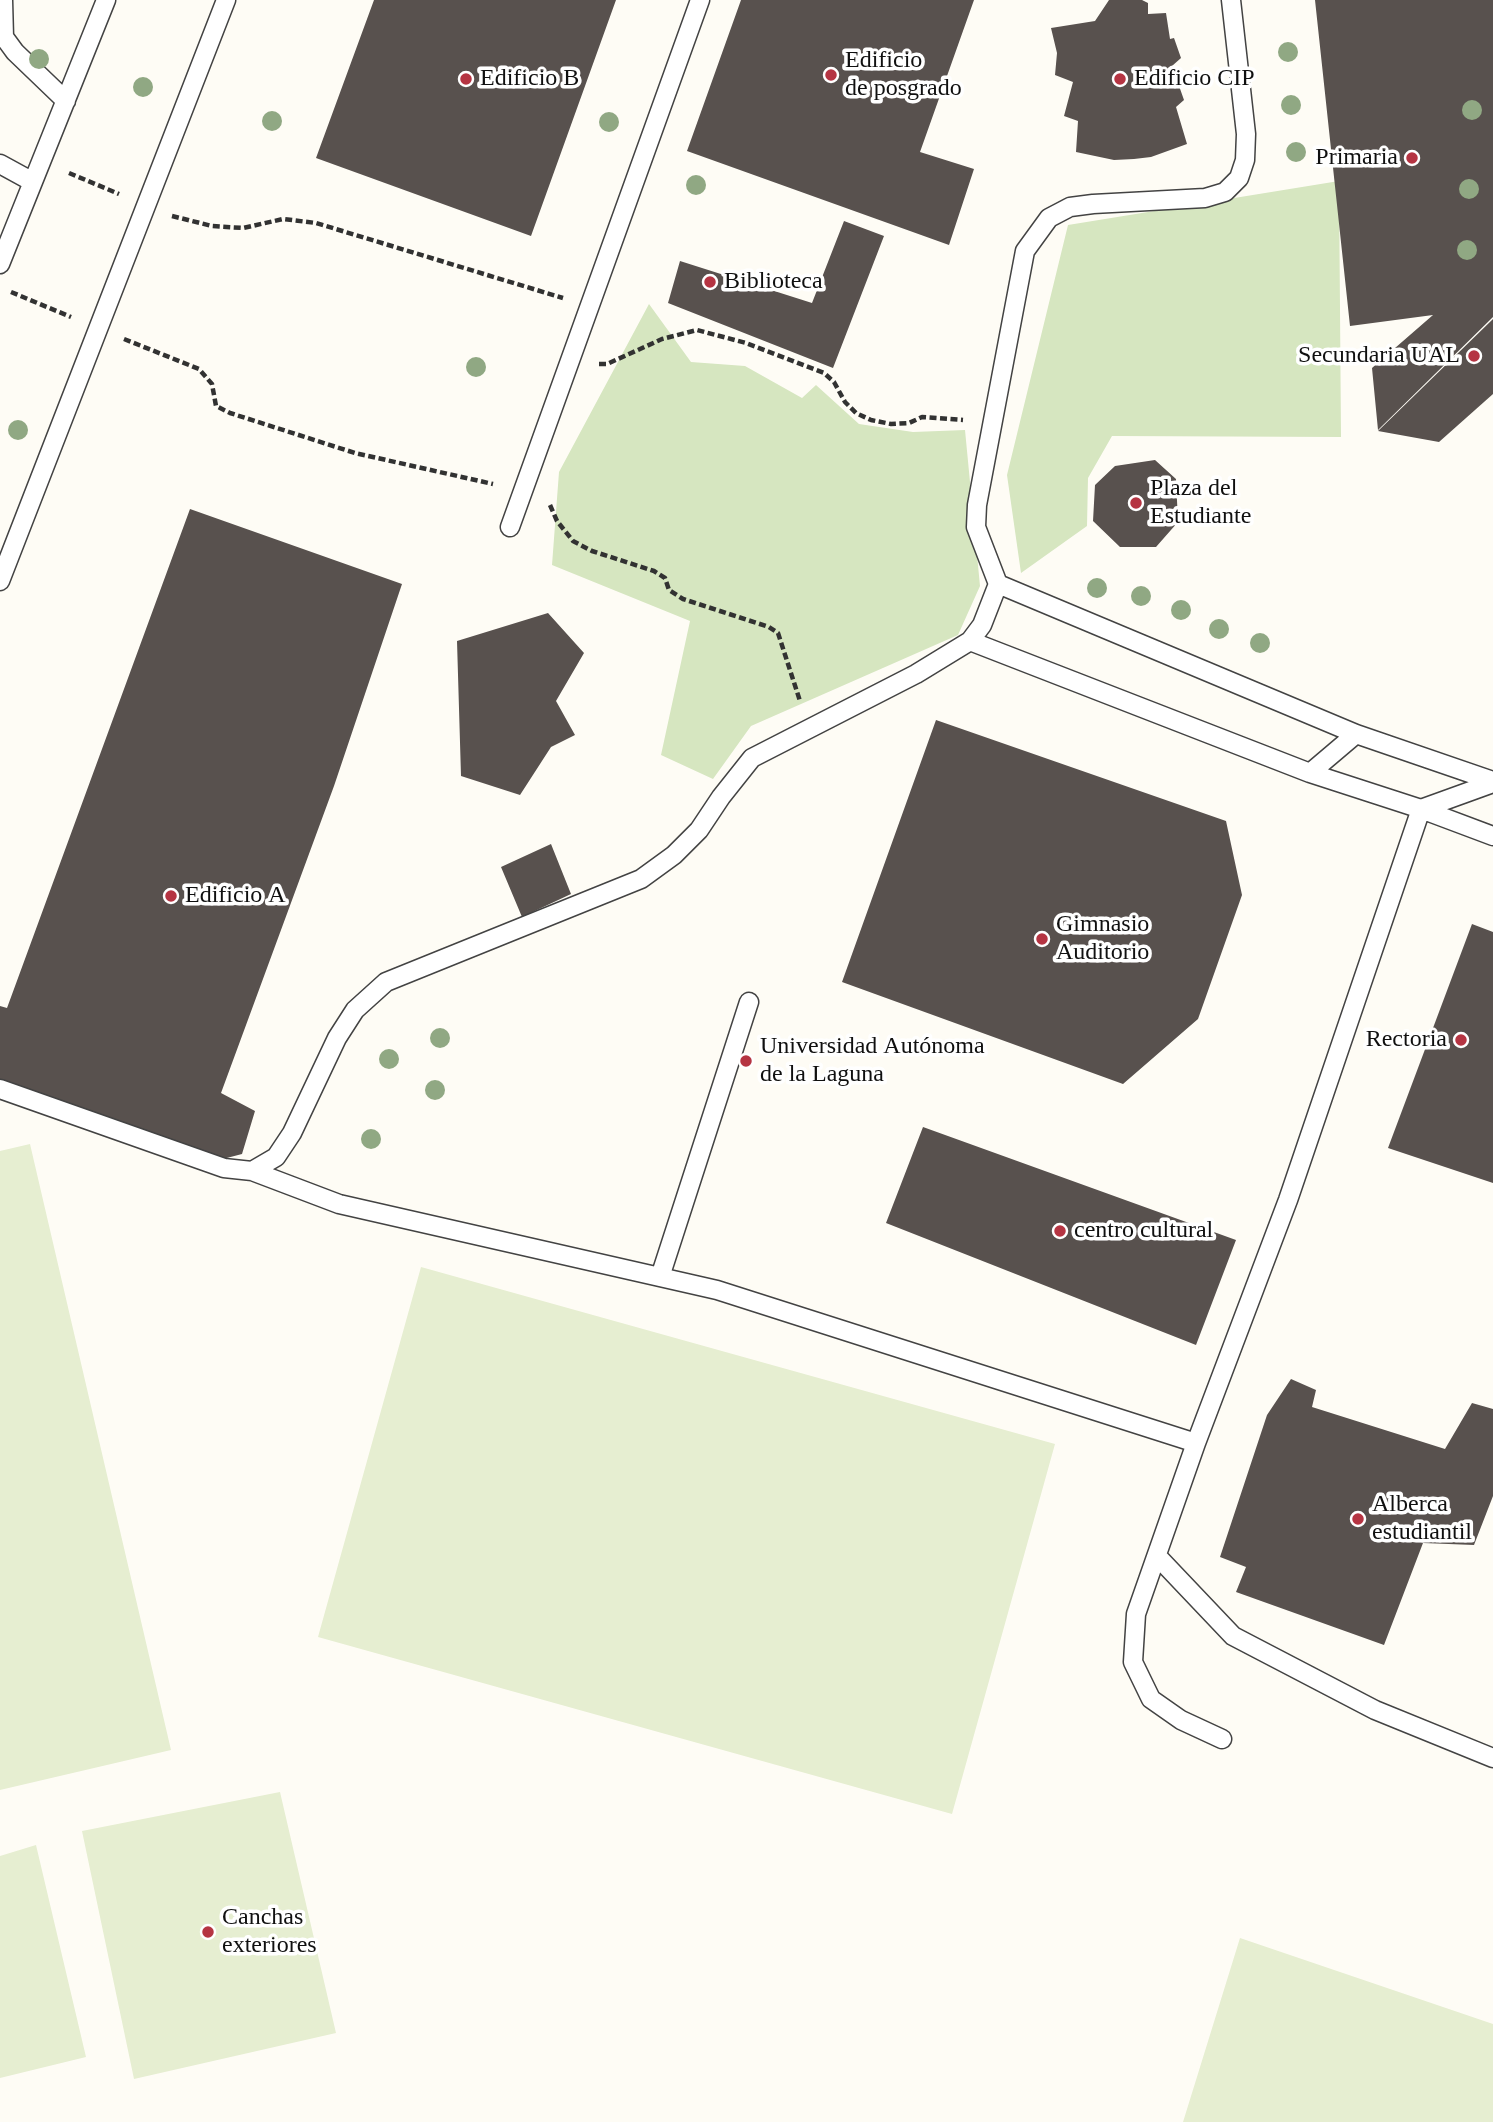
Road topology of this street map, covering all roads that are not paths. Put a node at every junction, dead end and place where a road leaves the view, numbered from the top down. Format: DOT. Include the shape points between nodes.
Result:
graph roads {
  1 [pos="3,0"];
  2 [pos="106,0"];
  3 [pos="226,0"];
  4 [pos="700,0"];
  5 [pos="1231,0"];
  6 [pos="66,101"];
  7 [pos="0,164"];
  8 [pos="33,183"];
  9 [pos="3,244"];
  10 [pos="0,264"];
  11 [pos="510,527"];
  12 [pos="0,581"];
  13 [pos="998,584"];
  14 [pos="970,641"];
  15 [pos="1356,734"];
  16 [pos="1310,773"];
  17 [pos="1493,782"];
  18 [pos="1421,808"];
  19 [pos="1493,836"];
  20 [pos="749,1002"];
  21 [pos="0,1089"];
  22 [pos="252,1171"];
  23 [pos="660,1277"];
  24 [pos="1196,1443"];
  25 [pos="1157,1556"];
  26 [pos="1222,1739"];
  27 [pos="1493,1758"];
  1 -- 6 [label="lane" via="4,37"];
  2 -- 6 [label="lane"];
  3 -- 12 [label="lane"];
  4 -- 11 [label="lane"];
  5 -- 13 [label="lane" via="1246,134 1239,178 1225,192 1205,198 1070,207 1049,218 1024,251 976,505 975,527"];
  6 -- 8 [label="lane"];
  7 -- 8 [label="lane"];
  8 -- 9 [label="lane"];
  9 -- 10 [label="lane"];
  13 -- 14 [label="lane" via="982,625"];
  13 -- 15 [label="lane"];
  14 -- 16 [label="lane"];
  14 -- 22 [label="lane" via="916,674 752,758 699,830 641,879 386,982 355,1010 337,1038 276,1157"];
  15 -- 16 [label="lane"];
  15 -- 17 [label="lane"];
  16 -- 18 [label="lane"];
  17 -- 18 [label="lane"];
  18 -- 19 [label="lane"];
  18 -- 24 [label="lane" via="1288,1200"];
  20 -- 23 [label="lane"];
  21 -- 22 [label="lane" via="224,1168"];
  22 -- 23 [label="lane" via="339,1204"];
  23 -- 24 [label="lane" via="717,1290"];
  24 -- 25 [label="lane"];
  25 -- 26 [label="lane" via="1136,1614 1133,1662 1151,1699 1181,1720"];
  25 -- 27 [label="lane" via="1233,1636 1375,1710"];
}
